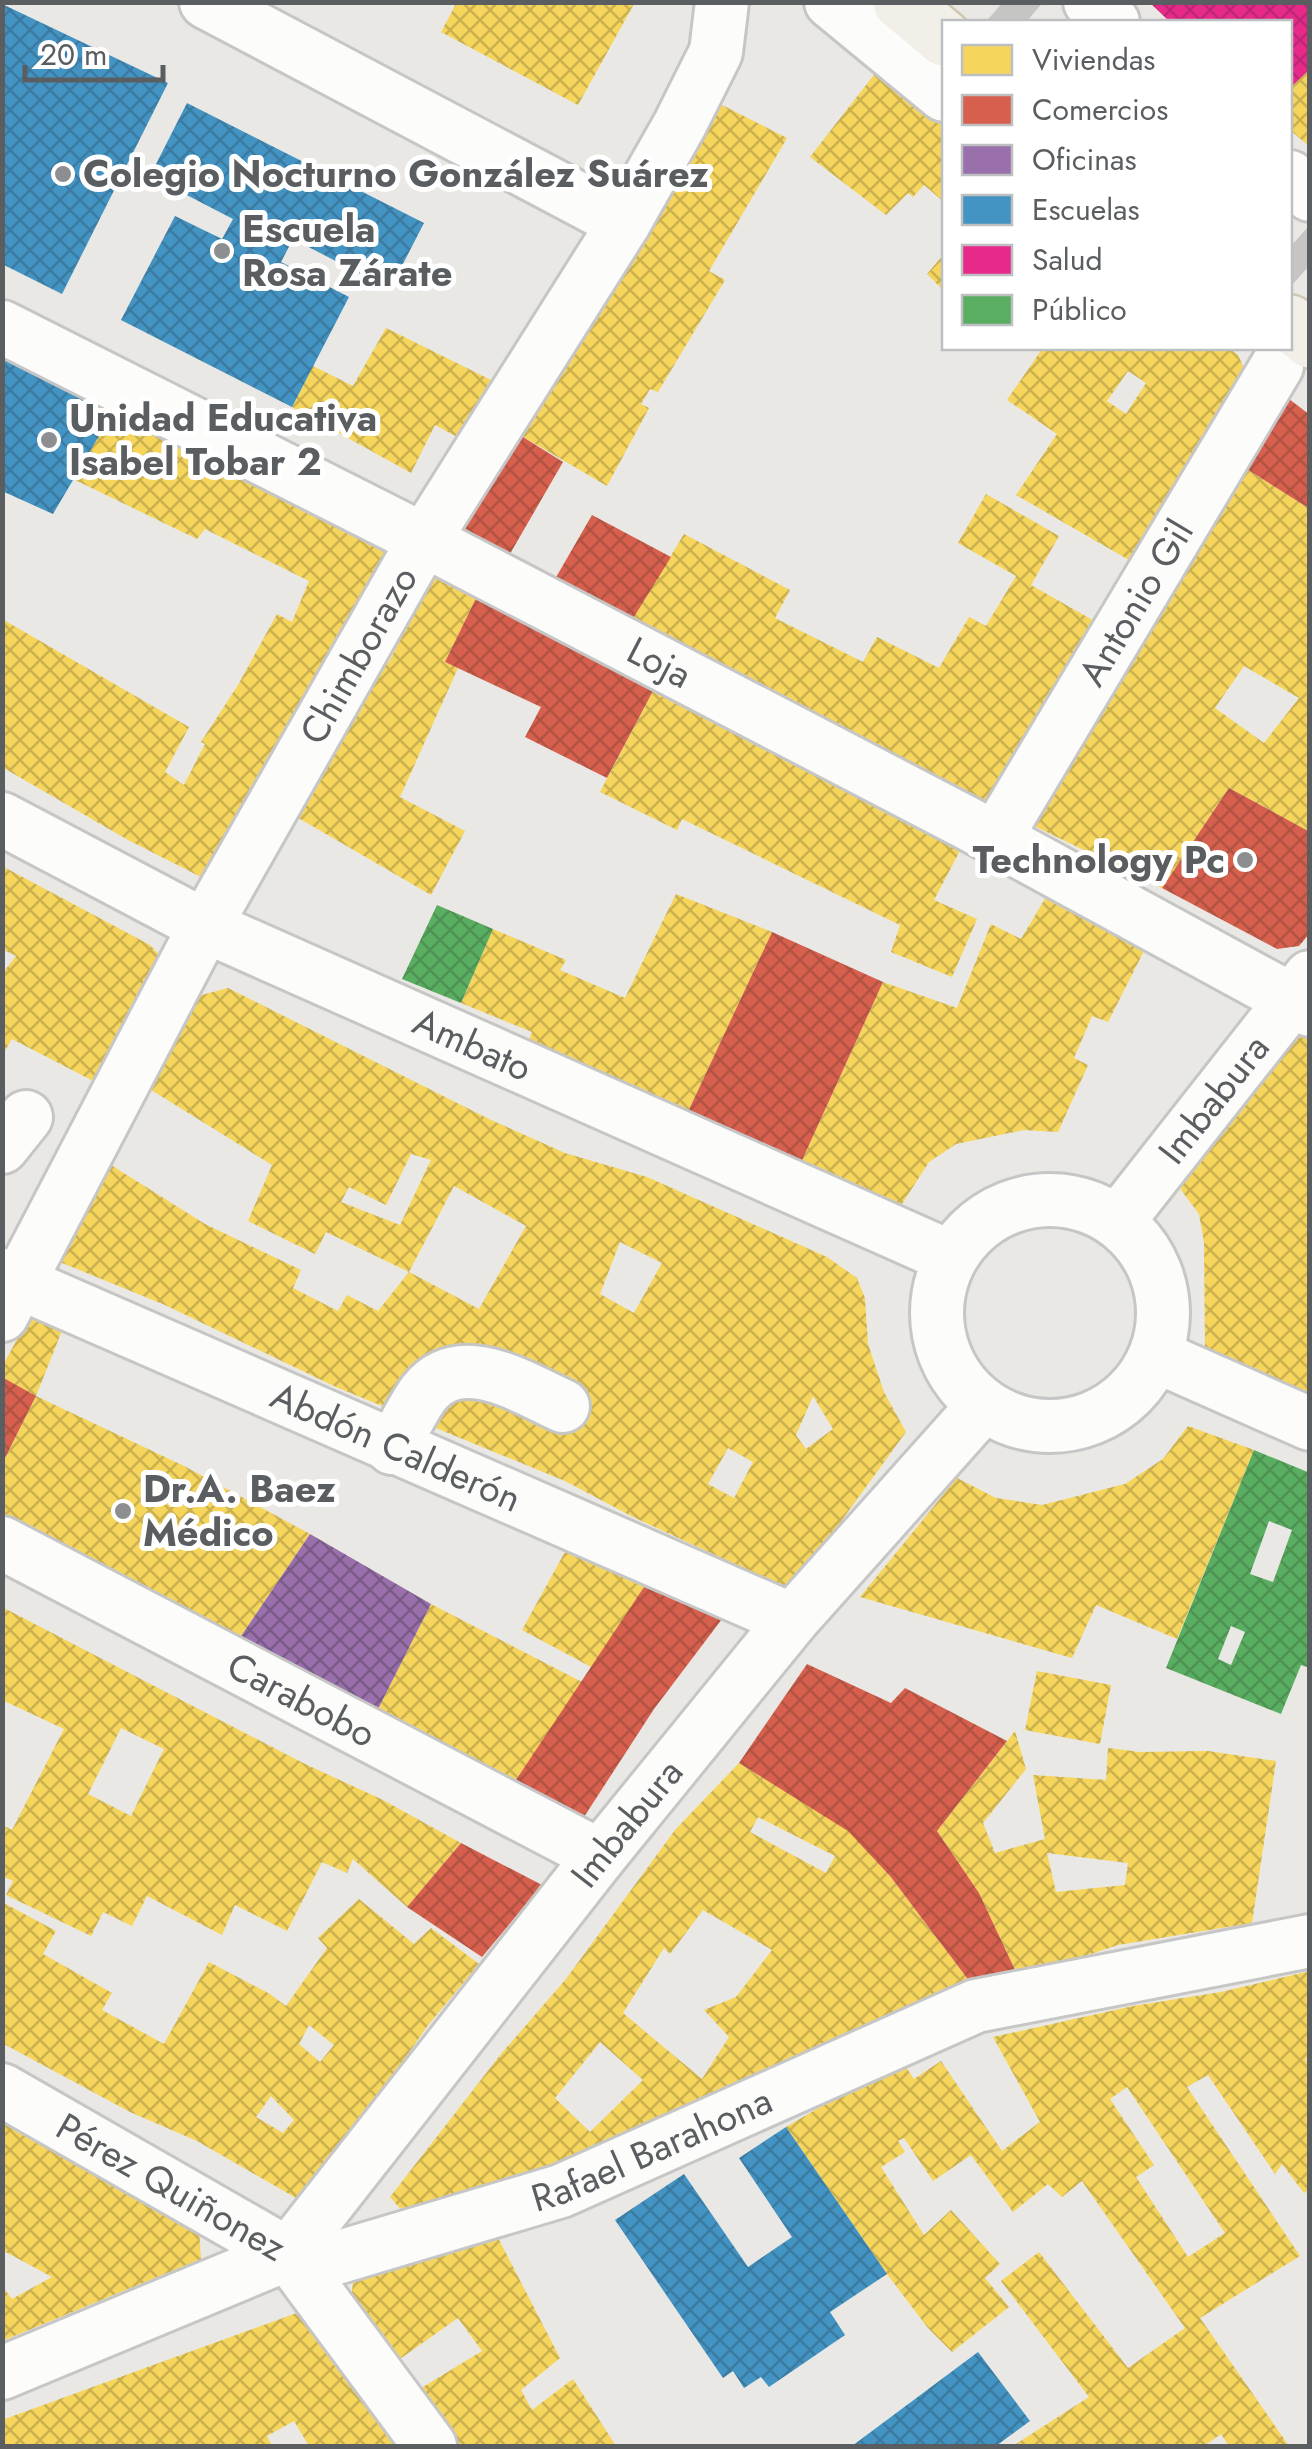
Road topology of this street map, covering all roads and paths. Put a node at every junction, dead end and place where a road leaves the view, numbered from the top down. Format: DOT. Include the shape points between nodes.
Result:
graph roads {
  1 [pos="206,2"];
  2 [pos="722,2"];
  3 [pos="831,2"];
  4 [pos="901,2"];
  5 [pos="1090,2"];
  6 [pos="1111,20"];
  7 [pos="942,36"];
  8 [pos="942,93"];
  9 [pos="624,223"];
  10 [pos="2,327"];
  11 [pos="1288,354"];
  12 [pos="424,540"];
  13 [pos="2,820"];
  14 [pos="996,838"];
  15 [pos="204,926"];
  16 [pos="1303,996"];
  17 [pos="1118,1221"];
  18 [pos="950,1257"];
  19 [pos="8,1291"];
  20 [pos="1180,1292"];
  21 [pos="1167,1294"];
  22 [pos="1146,1298"];
  23 [pos="1134,1299"];
  24 [pos="968,1347"];
  25 [pos="957,1350"];
  26 [pos="1156,1356"];
  27 [pos="1068,1395"];
  28 [pos="563,1406"];
  29 [pos="983,1406"];
  30 [pos="1071,1409"];
  31 [pos="1310,1424"];
  32 [pos="392,1448"];
  33 [pos="2,1543"];
  34 [pos="792,1620"];
  35 [pos="600,1856"];
  36 [pos="1310,1942"];
  37 [pos="2,2090"];
  38 [pos="288,2254"];
  39 [pos="2,2373"];
  40 [pos="430,2446"];
  1 -- 9 [label="street"];
  2 -- 9 [label="street, Chimborazo" via="716,52"];
  3 -- 8 [label="street"];
  4 -- 7 [label="main road"];
  5 -- 6 [label="street"];
  9 -- 12 [label="street, Chimborazo"];
  10 -- 12 [label="street, Loja"];
  11 -- 14 [label="street, Antonio Gil"];
  12 -- 14 [label="street, Loja"];
  12 -- 15 [label="street, Chimborazo"];
  13 -- 15 [label="street, Ambato"];
  14 -- 16 [label="street, Loja"];
  15 -- 18 [label="street, Ambato"];
  15 -- 19 [label="street, Chimborazo"];
  16 -- 17 [label="street, Imbabura"];
  17 -- 18 [label="street" via="1083,1204 1046,1199 1008,1207 974,1227"];
  17 -- 26 [label="street" via="1144,1248 1160,1282 1164,1319"];
  18 -- 29 [label="street" via="935,1320 943,1354"];
  19 -- 32 [label="street, Abdón Calderón"];
  20 -- 21 [label="path"];
  22 -- 23 [label="path"];
  24 -- 25 [label="path"];
  26 -- 29 [label="street" via="1113,1408 1082,1422 1047,1427"];
  26 -- 31 [label="street"];
  27 -- 30 [label="path"];
  28 -- 32 [label="street" via="498,1376 462,1370 425,1391"];
  29 -- 34 [label="street, Imbabura"];
  32 -- 34 [label="street, Abdón Calderón"];
  33 -- 35 [label="street, Carabobo"];
  34 -- 35 [label="street, Imbabura"];
  35 -- 38 [label="street, Imbabura"];
  36 -- 38 [label="street, Rafael Barahona" via="976,2006 561,2191 336,2258"];
  37 -- 38 [label="street, Pérez Quiñonez"];
  38 -- 39 [label="street, Rafael Barahona"];
  38 -- 40 [label="street, Pérez Quiñonez"];
}
